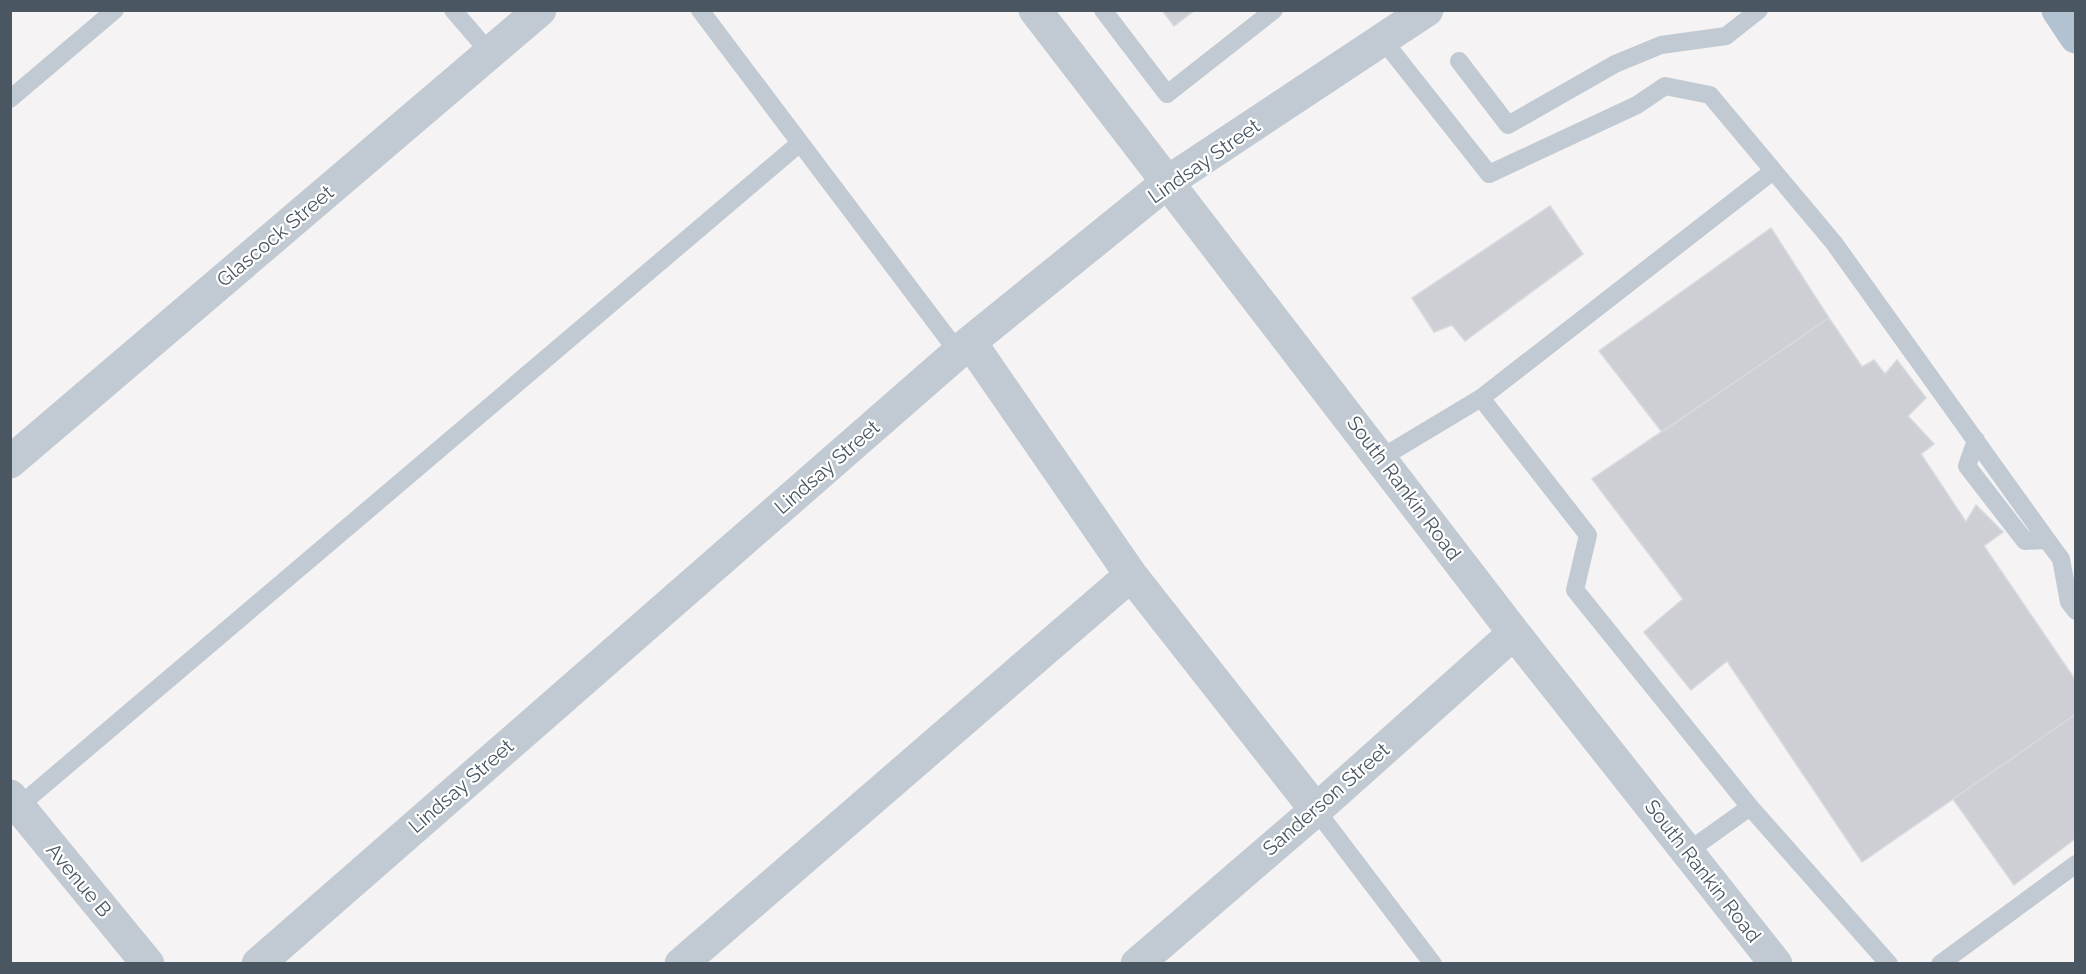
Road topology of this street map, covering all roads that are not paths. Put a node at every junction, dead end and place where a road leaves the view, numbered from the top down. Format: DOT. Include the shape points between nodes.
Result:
graph roads {
  1 [pos="115,10"];
  2 [pos="453,10"];
  3 [pos="540,10"];
  4 [pos="700,10"];
  5 [pos="1035,10"];
  6 [pos="1103,10"];
  7 [pos="1275,10"];
  8 [pos="1427,10"];
  9 [pos="1759,10"];
  10 [pos="2058,10"];
  11 [pos="2076,37"];
  12 [pos="1383,40"];
  13 [pos="490,53"];
  14 [pos="1460,61"];
  15 [pos="10,99"];
  16 [pos="800,143"];
  17 [pos="1773,171"];
  18 [pos="1169,181"];
  19 [pos="964,347"];
  20 [pos="1481,398"];
  21 [pos="1381,458"];
  22 [pos="10,462"];
  23 [pos="2068,553"];
  24 [pos="1131,574"];
  25 [pos="2076,611"];
  26 [pos="1514,633"];
  27 [pos="13,805"];
  28 [pos="1750,807"];
  29 [pos="1316,810"];
  30 [pos="1687,852"];
  31 [pos="2076,864"];
  32 [pos="148,963"];
  33 [pos="258,963"];
  34 [pos="681,963"];
  35 [pos="1137,963"];
  36 [pos="1433,963"];
  37 [pos="1776,963"];
  38 [pos="1889,963"];
  39 [pos="1940,963"];
  1 -- 15 [label="lane"];
  2 -- 13 [label="lane"];
  3 -- 13 [label="street, Glascock Street"];
  4 -- 16 [label="lane"];
  5 -- 18 [label="street, South Rankin Road"];
  6 -- 7 [label="lane" via="1167,94"];
  8 -- 12 [label="street, Lindsay Street"];
  9 -- 14 [label="lane" via="1726,36 1661,45 1615,64 1508,125"];
  10 -- 11 [label="main road"];
  12 -- 17 [label="lane" via="1489,174 1637,105 1665,86 1710,95"];
  12 -- 18 [label="street, Lindsay Street"];
  13 -- 22 [label="street, Glascock Street"];
  16 -- 19 [label="lane"];
  16 -- 27 [label="lane"];
  17 -- 20 [label="lane"];
  17 -- 23 [label="lane" via="1834,243 2047,540"];
  18 -- 19 [label="street, Lindsay Street"];
  18 -- 21 [label="street, South Rankin Road"];
  19 -- 24 [label="street"];
  19 -- 33 [label="street, Lindsay Street"];
  20 -- 21 [label="lane"];
  20 -- 28 [label="lane" via="1588,535 1575,590"];
  21 -- 26 [label="street, South Rankin Road"];
  23 -- 25 [label="lane" via="2069,602"];
  24 -- 29 [label="street"];
  24 -- 34 [label="street"];
  26 -- 29 [label="street, Sanderson Street"];
  26 -- 30 [label="street, South Rankin Road"];
  27 -- 32 [label="street, Avenue B"];
  28 -- 30 [label="lane"];
  28 -- 38 [label="lane"];
  29 -- 35 [label="street, Sanderson Street"];
  29 -- 36 [label="lane"];
  30 -- 37 [label="street, South Rankin Road"];
  31 -- 39 [label="lane"];
}
